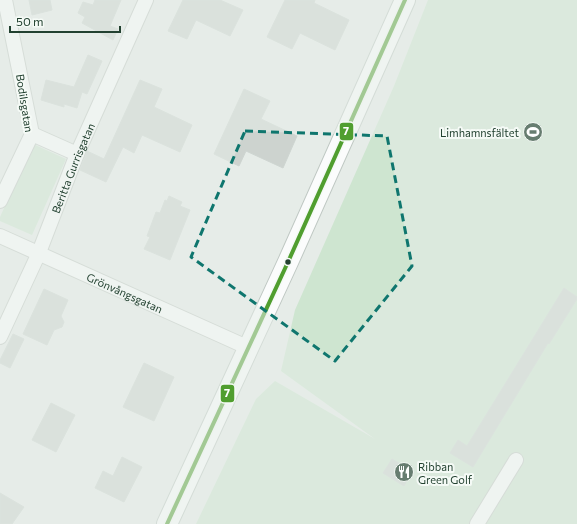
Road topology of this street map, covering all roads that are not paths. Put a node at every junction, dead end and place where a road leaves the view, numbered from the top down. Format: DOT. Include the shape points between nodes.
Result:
graph roads {
  1 [pos="5,0"];
  2 [pos="146,0"];
  3 [pos="405,0"];
  4 [pos="32,134"];
  5 [pos="77,154"];
  6 [pos="0,201"];
  7 [pos="0,236"];
  8 [pos="38,255"];
  9 [pos="0,336"];
  10 [pos="249,348"];
  11 [pos="516,460"];
  12 [pos="167,524"];
  13 [pos="477,524"];
  1 -- 4 [label="street, Bodilsgatan"];
  2 -- 5 [label="street, Beritta Gurrisgatan"];
  3 -- 10 [label="main road"];
  4 -- 5 [label="street"];
  4 -- 6 [label="street, Bodilsgatan"];
  5 -- 8 [label="street, Beritta Gurrisgatan"];
  7 -- 8 [label="street, Grönvångsgatan"];
  8 -- 9 [label="street, Beritta Gurrisgatan"];
  8 -- 10 [label="street, Grönvångsgatan"];
  10 -- 12 [label="main road"];
  11 -- 13 [label="street"];
}
